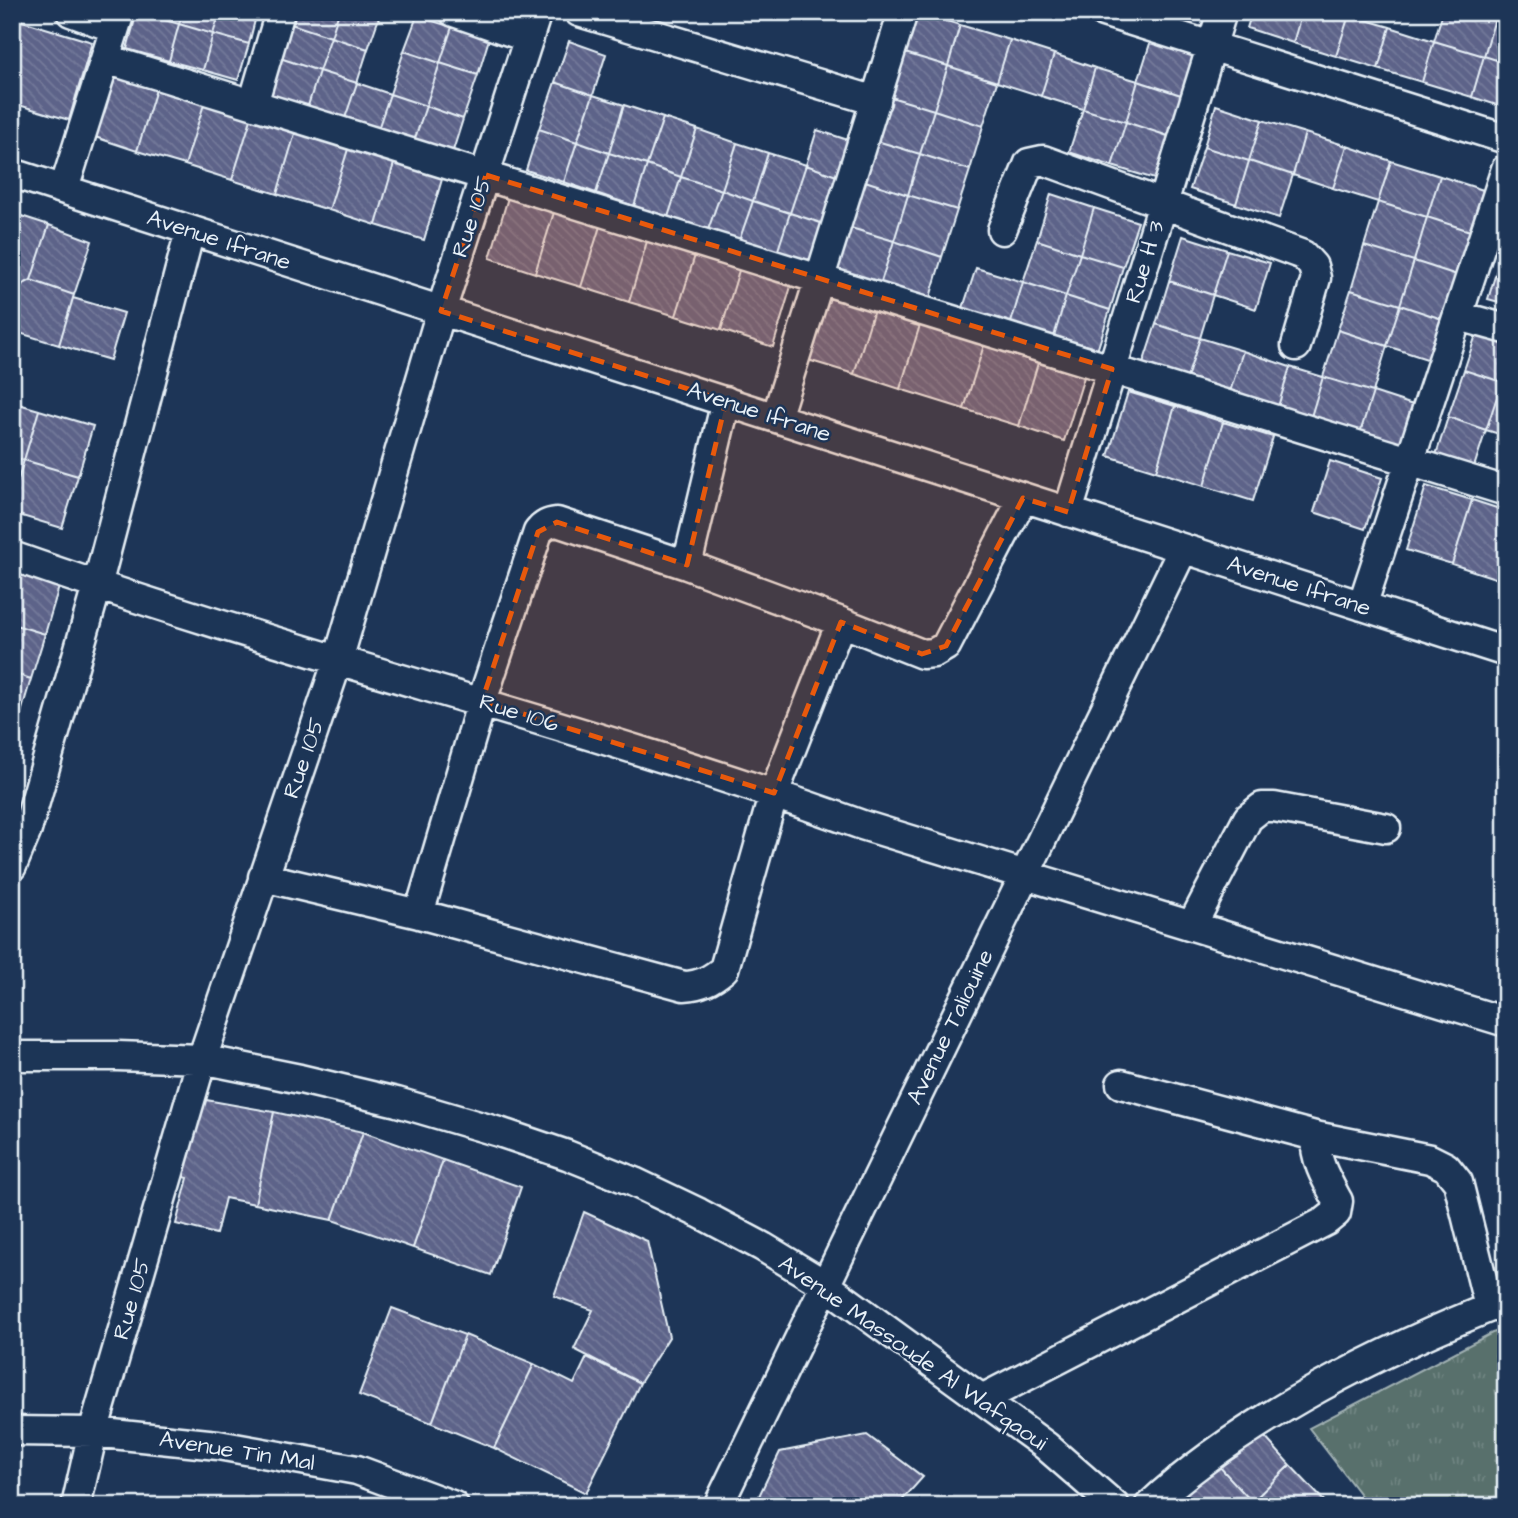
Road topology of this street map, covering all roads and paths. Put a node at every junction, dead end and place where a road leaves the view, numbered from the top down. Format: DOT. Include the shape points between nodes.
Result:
graph roads {
  1 [pos="71,12"];
  2 [pos="280,12"];
  3 [pos="454,12"];
  4 [pos="579,12"];
  5 [pos="903,12"];
  6 [pos="1103,12"];
  7 [pos="1222,12"];
  8 [pos="118,20"];
  9 [pos="533,25"];
  10 [pos="1211,46"];
  11 [pos="106,59"];
  12 [pos="876,101"];
  13 [pos="253,104"];
  14 [pos="1506,139"];
  15 [pos="1506,170"];
  16 [pos="12,173"];
  17 [pos="486,175"];
  18 [pos="64,190"];
  19 [pos="1163,204"];
  20 [pos="1002,230"];
  21 [pos="190,231"];
  22 [pos="820,278"];
  23 [pos="441,311"];
  24 [pos="1458,316"];
  25 [pos="1506,329"];
  26 [pos="1296,346"];
  27 [pos="1112,369"];
  28 [pos="726,401"];
  29 [pos="776,418"];
  30 [pos="1410,461"];
  31 [pos="1506,491"];
  32 [pos="1023,498"];
  33 [pos="1068,512"];
  34 [pos="1182,549"];
  35 [pos="12,556"];
  36 [pos="687,565"];
  37 [pos="97,586"];
  38 [pos="1362,606"];
  39 [pos="841,622"];
  40 [pos="1506,652"];
  41 [pos="338,660"];
  42 [pos="482,701"];
  43 [pos="774,793"];
  44 [pos="1386,828"];
  45 [pos="12,866"];
  46 [pos="1025,874"];
  47 [pos="263,877"];
  48 [pos="419,914"];
  49 [pos="1192,925"];
  50 [pos="1506,1022"];
  51 [pos="12,1056"];
  52 [pos="202,1059"];
  53 [pos="1121,1084"];
  54 [pos="1315,1136"];
  55 [pos="824,1284"];
  56 [pos="1498,1304"];
  57 [pos="982,1399"];
  58 [pos="12,1431"];
  59 [pos="93,1432"];
  60 [pos="76,1506"];
  61 [pos="454,1506"];
  62 [pos="718,1506"];
  63 [pos="1115,1506"];
  64 [pos="1149,1506"];
  1 -- 8 [label="street"];
  2 -- 13 [label="street"];
  3 -- 9 [label="street"];
  4 -- 12 [label="street"];
  5 -- 12 [label="street"];
  6 -- 10 [label="street"];
  7 -- 10 [label="street, Rue H 3"];
  8 -- 11 [label="street"];
  9 -- 17 [label="street, Rue 105"];
  10 -- 14 [label="street"];
  10 -- 19 [label="street, Rue H 3"];
  11 -- 13 [label="street"];
  11 -- 18 [label="street"];
  12 -- 22 [label="street"];
  13 -- 17 [label="street"];
  15 -- 24 [label="street"];
  16 -- 18 [label="street, Avenue Ifrane"];
  17 -- 22 [label="street"];
  17 -- 23 [label="street, Rue 105"];
  18 -- 21 [label="street, Avenue Ifrane"];
  19 -- 20 [label="street" via="1036,160 1029,163"];
  19 -- 26 [label="street" via="1303,255 1316,278"];
  19 -- 27 [label="street, Rue H 3"];
  21 -- 23 [label="street, Avenue Ifrane"];
  21 -- 37 [label="street"];
  22 -- 27 [label="street"];
  22 -- 29 [label="street"];
  23 -- 28 [label="street, Avenue Ifrane"];
  23 -- 41 [label="street, Rue 105"];
  24 -- 25 [label="street"];
  24 -- 30 [label="street"];
  27 -- 30 [label="street"];
  27 -- 33 [label="street, Rue H 3"];
  28 -- 29 [label="street, Avenue Ifrane"];
  28 -- 36 [label="street"];
  29 -- 32 [label="street, Avenue Ifrane"];
  30 -- 31 [label="street"];
  30 -- 38 [label="street"];
  32 -- 33 [label="street, Avenue Ifrane"];
  32 -- 39 [label="street" via="946,646 922,654"];
  33 -- 34 [label="street, Avenue Ifrane"];
  34 -- 38 [label="street, Avenue Ifrane"];
  34 -- 46 [label="street, Avenue Taliouine"];
  35 -- 37 [label="street, Rue 106"];
  36 -- 39 [label="street"];
  36 -- 42 [label="street" via="557,522 548,523 538,532"];
  37 -- 41 [label="street, Rue 106"];
  37 -- 45 [label="street" via="27,830"];
  38 -- 40 [label="street, Avenue Ifrane"];
  39 -- 43 [label="street"];
  41 -- 42 [label="street, Rue 106"];
  41 -- 47 [label="street, Rue 105"];
  42 -- 43 [label="street, Rue 106"];
  42 -- 48 [label="street"];
  43 -- 46 [label="street, Rue 106"];
  43 -- 48 [label="street" via="724,969 698,985 684,986"];
  44 -- 49 [label="street" via="1262,807 1248,818"];
  46 -- 49 [label="street, Rue 106"];
  46 -- 55 [label="street, Avenue Taliouine"];
  47 -- 48 [label="street"];
  47 -- 52 [label="street, Rue 105"];
  49 -- 50 [label="street, Rue 106"];
  51 -- 52 [label="street, Avenue Massoude Al Wafqaoui"];
  52 -- 55 [label="street, Avenue Massoude Al Wafqaoui" via="397,1102 567,1155 699,1213"];
  52 -- 59 [label="street, Rue 105"];
  53 -- 54 [label="street"];
  54 -- 56 [label="street" via="1430,1159 1446,1167 1458,1182"];
  54 -- 57 [label="street" via="1320,1167 1338,1201 1336,1213 1326,1221"];
  55 -- 57 [label="street, Avenue Massoude Al Wafqaoui"];
  55 -- 62 [label="street, Avenue Taliouine"];
  56 -- 64 [label="street" via="1331,1381 1234,1439"];
  57 -- 63 [label="street, Avenue Massoude Al Wafqaoui"];
  58 -- 59 [label="street, Avenue Tin Mal"];
  59 -- 60 [label="street, Rue 105"];
  59 -- 61 [label="street, Avenue Tin Mal" via="218,1445 357,1470"];
}
